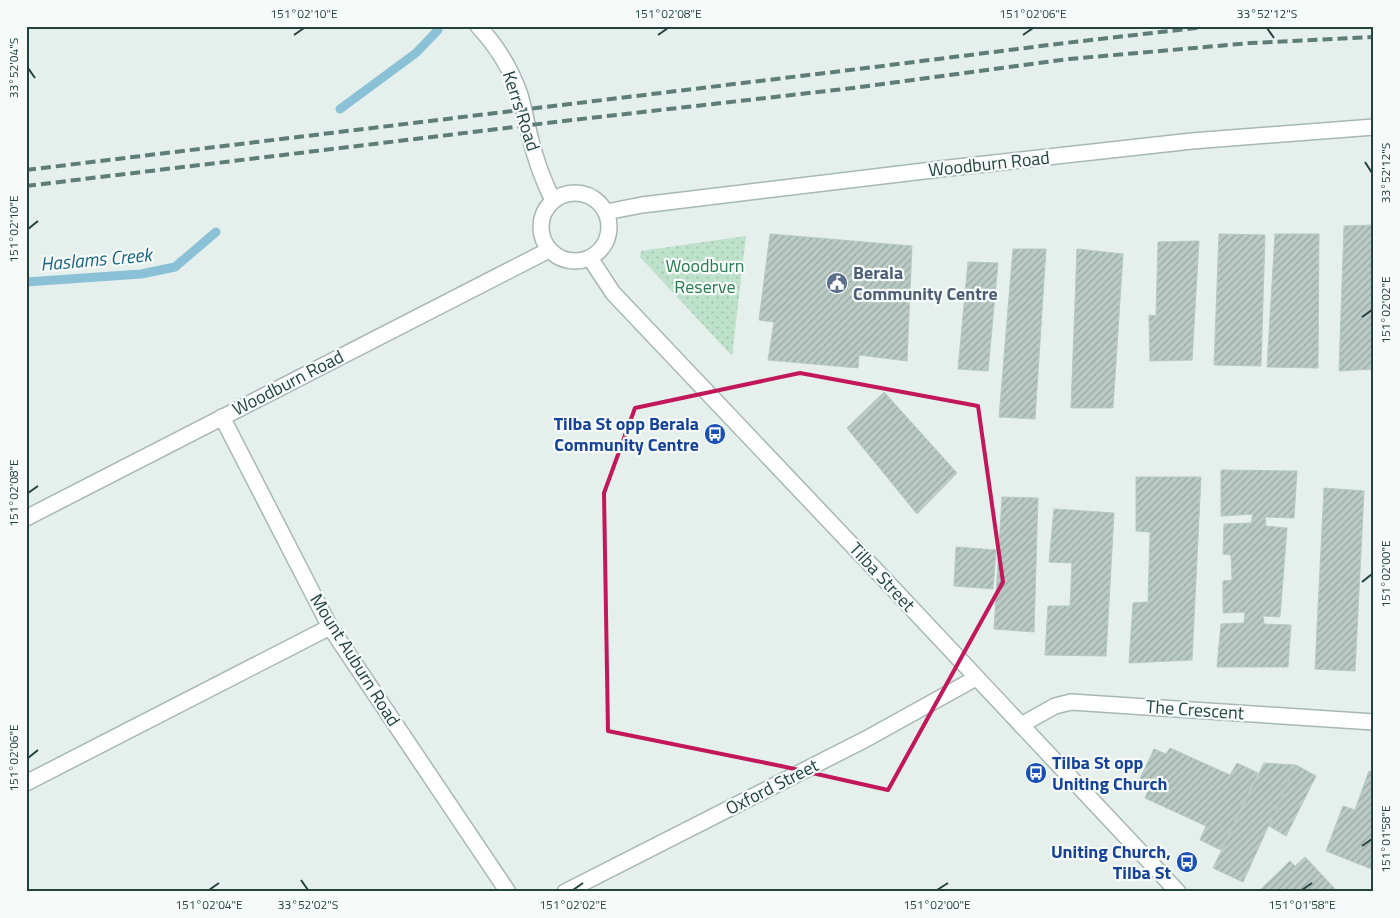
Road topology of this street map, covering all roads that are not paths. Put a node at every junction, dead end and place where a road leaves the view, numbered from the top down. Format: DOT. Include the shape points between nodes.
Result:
graph roads {
  1 [pos="478,26"];
  2 [pos="1374,127"];
  3 [pos="553,201"];
  4 [pos="606,212"];
  5 [pos="549,250"];
  6 [pos="590,258"];
  7 [pos="222,417"];
  8 [pos="26,518"];
  9 [pos="330,627"];
  10 [pos="976,678"];
  11 [pos="1374,722"];
  12 [pos="1021,725"];
  13 [pos="26,783"];
  14 [pos="508,892"];
  15 [pos="565,892"];
  16 [pos="1178,892"];
  1 -- 3 [label="street, Kerrs Road" via="504,61 520,95 536,159"];
  2 -- 4 [label="street, Woodburn Road" via="1192,142 959,167"];
  3 -- 4 [label="street" via="571,193 582,194 592,197"];
  3 -- 5 [label="street" via="546,209 541,230"];
  4 -- 6 [label="street" via="609,222 606,243"];
  5 -- 6 [label="street" via="568,261 580,262"];
  5 -- 7 [label="street, Woodburn Road"];
  6 -- 10 [label="street, Tilba Street" via="613,293"];
  7 -- 8 [label="street, Woodburn Road"];
  7 -- 9 [label="street, Mount Auburn Road"];
  9 -- 13 [label="street"];
  9 -- 14 [label="street, Mount Auburn Road"];
  10 -- 12 [label="street, Tilba Street"];
  10 -- 15 [label="street, Oxford Street" via="866,740"];
  11 -- 12 [label="street, The Crescent" via="1071,702 1055,706"];
  12 -- 16 [label="street, Tilba Street"];
}
